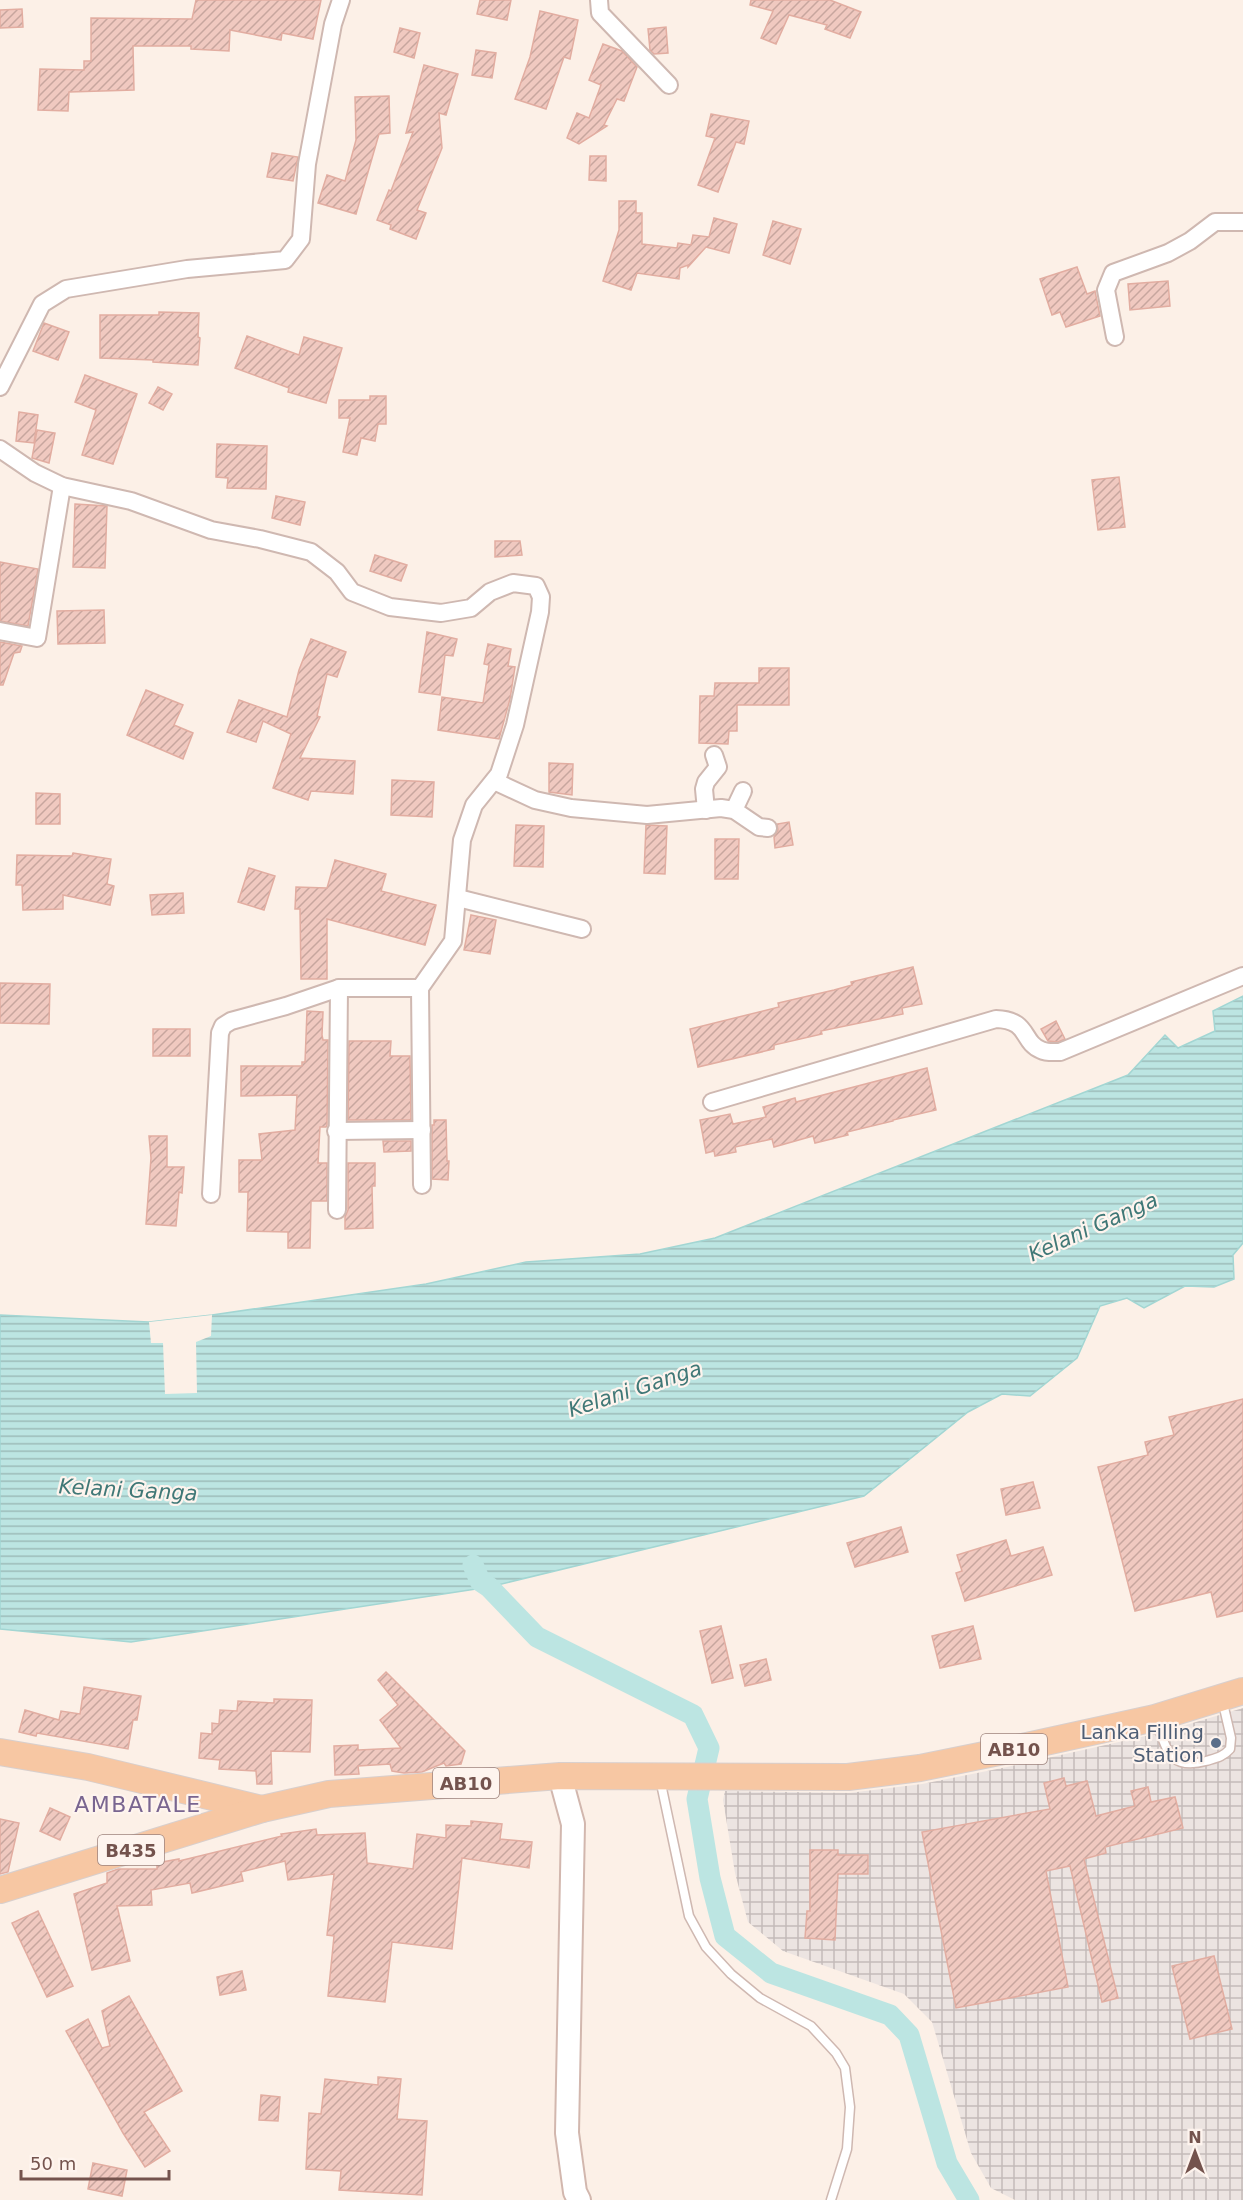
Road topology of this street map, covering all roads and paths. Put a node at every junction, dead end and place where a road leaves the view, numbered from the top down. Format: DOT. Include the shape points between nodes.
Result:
graph roads {
  1 [pos="341,0"];
  2 [pos="599,0"];
  3 [pos="669,85"];
  4 [pos="1243,222"];
  5 [pos="1115,337"];
  6 [pos="0,387"];
  7 [pos="0,449"];
  8 [pos="62,486"];
  9 [pos="0,631"];
  10 [pos="714,755"];
  11 [pos="494,781"];
  12 [pos="743,791"];
  13 [pos="706,810"];
  14 [pos="734,810"];
  15 [pos="768,828"];
  16 [pos="458,898"];
  17 [pos="582,929"];
  18 [pos="1243,976"];
  19 [pos="339,988"];
  20 [pos="420,988"];
  21 [pos="712,1102"];
  22 [pos="422,1130"];
  23 [pos="336,1131"];
  24 [pos="422,1185"];
  25 [pos="211,1194"];
  26 [pos="337,1210"];
  27 [pos="1232,1694"];
  28 [pos="1155,1718"];
  29 [pos="0,1752"];
  30 [pos="560,1776"];
  31 [pos="666,1776"];
  32 [pos="262,1809"];
  33 [pos="0,1890"];
  34 [pos="579,2200"];
  35 [pos="831,2200"];
  1 -- 6 [label="street" via="307,164 301,239 285,260 187,269 66,289 42,304"];
  2 -- 3 [label="street" via="600,13"];
  4 -- 5 [label="street" via="1215,222 1168,253 1113,273 1106,290"];
  7 -- 8 [label="street"];
  8 -- 9 [label="street" via="37,638"];
  8 -- 11 [label="street" via="131,501 211,530 311,552 337,572 352,592 390,607 441,613 471,608 490,592 513,583 536,586 540,597 537,624 515,725"];
  10 -- 13 [label="street" via="718,767 704,789"];
  11 -- 13 [label="street" via="535,800 571,808 647,815"];
  11 -- 16 [label="street" via="474,804 462,840"];
  12 -- 14 [label="street"];
  13 -- 14 [label="street"];
  14 -- 15 [label="street" via="749,822"];
  16 -- 17 [label="street"];
  16 -- 20 [label="street" via="453,941"];
  18 -- 21 [label="street" via="1060,1052 1038,1049 1018,1024 996,1019"];
  19 -- 20 [label="street"];
  19 -- 23 [label="street"];
  19 -- 25 [label="street" via="223,1026"];
  20 -- 22 [label="street"];
  22 -- 23 [label="street"];
  22 -- 24 [label="street"];
  23 -- 26 [label="street"];
  27 -- 28 [label="main road, AB10"];
  27 -- 28 [label="lane" via="1230,1749 1223,1756 1190,1765 1177,1761 1169,1753"];
  28 -- 31 [label="main road, AB10" via="920,1768 848,1777"];
  29 -- 32 [label="main road, AB10" via="88,1767"];
  30 -- 31 [label="main road, AB10"];
  30 -- 32 [label="main road, AB10" via="329,1794"];
  30 -- 34 [label="main road" via="573,1824 567,2133"];
  31 -- 35 [label="lane" via="689,1916 706,1947 760,1998 811,2026 845,2068 850,2107 847,2149"];
  32 -- 33 [label="main road, B435"];
}
